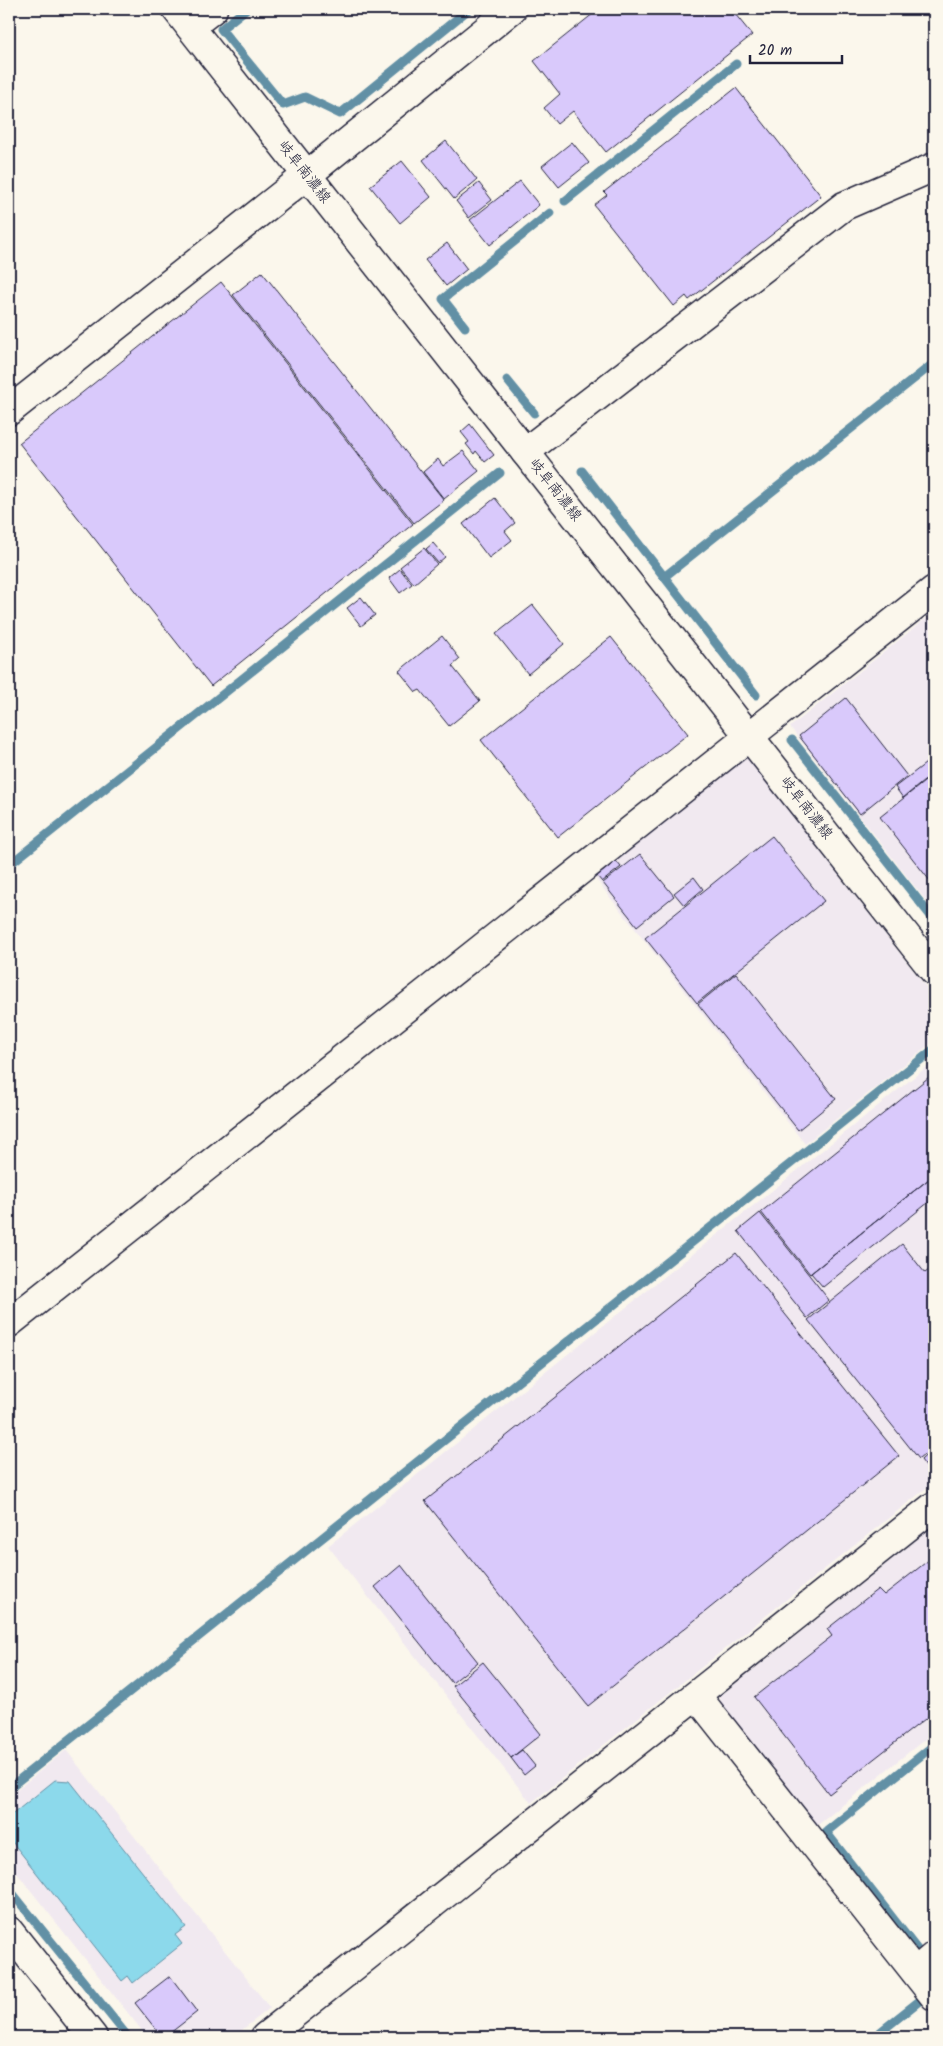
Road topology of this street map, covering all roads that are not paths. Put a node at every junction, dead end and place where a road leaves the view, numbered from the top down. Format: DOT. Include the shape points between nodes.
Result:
graph roads {
  1 [pos="213,9"];
  2 [pos="512,9"];
  3 [pos="183,18"];
  4 [pos="934,167"];
  5 [pos="307,175"];
  6 [pos="9,411"];
  7 [pos="524,452"];
  8 [pos="934,590"];
  9 [pos="749,736"];
  10 [pos="934,971"];
  11 [pos="9,1323"];
  12 [pos="934,1506"];
  13 [pos="696,1695"];
  14 [pos="9,1930"];
  15 [pos="924,1964"];
  16 [pos="934,1996"];
  17 [pos="93,2037"];
  18 [pos="265,2037"];
  1 -- 3 [label="street"];
  2 -- 5 [label="street"];
  3 -- 5 [label="street, 岐阜南濃線"];
  4 -- 7 [label="street" via="844,206"];
  5 -- 6 [label="street"];
  5 -- 7 [label="street, 岐阜南濃線"];
  7 -- 9 [label="street, 岐阜南濃線"];
  8 -- 9 [label="street"];
  9 -- 10 [label="street, 岐阜南濃線"];
  9 -- 11 [label="street"];
  12 -- 13 [label="street"];
  13 -- 15 [label="street"];
  13 -- 18 [label="street"];
  14 -- 17 [label="street"];
  15 -- 16 [label="street"];
}
